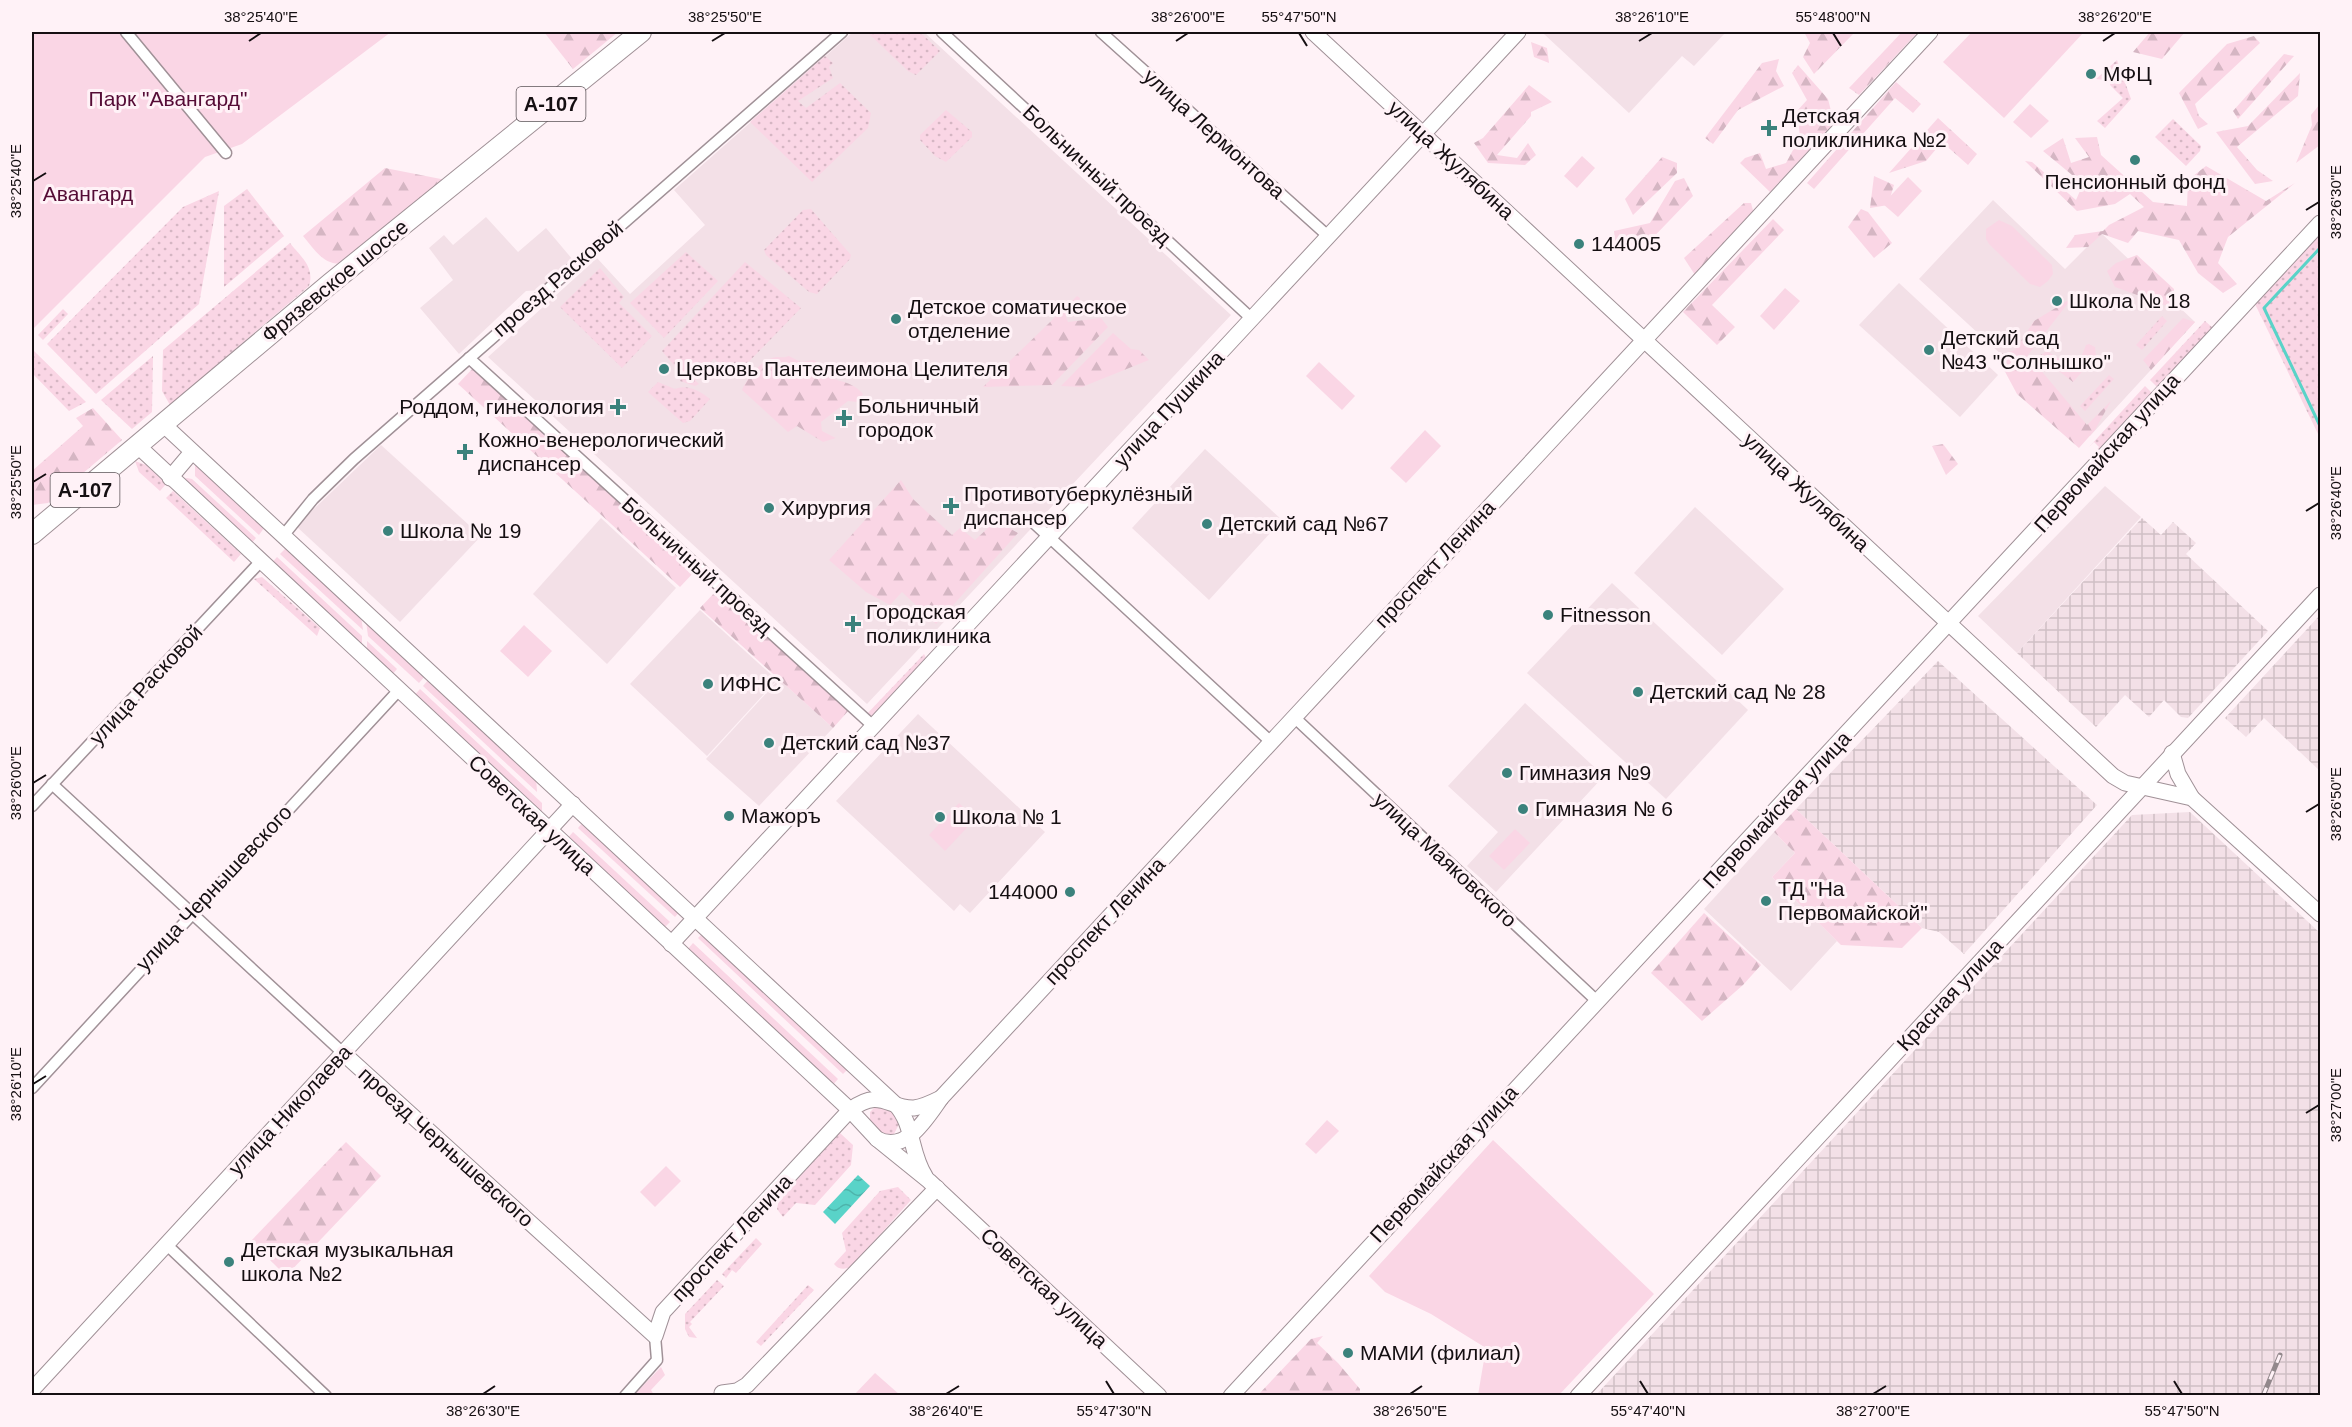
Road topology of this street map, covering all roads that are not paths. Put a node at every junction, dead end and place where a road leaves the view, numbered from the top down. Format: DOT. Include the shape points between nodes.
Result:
graph roads {
  1 [pos="126,32"];
  2 [pos="641,32"];
  3 [pos="842,32"];
  4 [pos="942,32"];
  5 [pos="1101,32"];
  6 [pos="1313,32"];
  7 [pos="1518,32"];
  8 [pos="1930,32"];
  9 [pos="1423,135"];
  10 [pos="226,153"];
  11 [pos="2320,223"];
  12 [pos="1328,236"];
  13 [pos="1252,319"];
  14 [pos="1644,340"];
  15 [pos="469,358"];
  16 [pos="164,425"];
  17 [pos="138,446"];
  18 [pos="192,452"];
  19 [pos="170,478"];
  20 [pos="1035,524"];
  21 [pos="32,534"];
  22 [pos="283,536"];
  23 [pos="1050,537"];
  24 [pos="260,562"];
  25 [pos="2320,595"];
  26 [pos="1948,625"];
  27 [pos="399,690"];
  28 [pos="1294,717"];
  29 [pos="872,725"];
  30 [pos="1271,742"];
  31 [pos="2172,753"];
  32 [pos="52,784"];
  33 [pos="2141,787"];
  34 [pos="2192,798"];
  35 [pos="573,804"];
  36 [pos="32,806"];
  37 [pos="548,831"];
  38 [pos="191,913"];
  39 [pos="2320,914"];
  40 [pos="695,917"];
  41 [pos="671,944"];
  42 [pos="1598,1002"];
  43 [pos="343,1053"];
  44 [pos="32,1088"];
  45 [pos="941,1098"];
  46 [pos="874,1100"];
  47 [pos="896,1104"];
  48 [pos="850,1110"];
  49 [pos="862,1123"];
  50 [pos="911,1134"];
  51 [pos="877,1139"];
  52 [pos="933,1184"];
  53 [pos="166,1244"];
  54 [pos="656,1336"];
  55 [pos="32,1390"];
  56 [pos="326,1395"];
  57 [pos="625,1395"];
  58 [pos="719,1395"];
  59 [pos="1159,1395"];
  60 [pos="1231,1395"];
  61 [pos="1578,1395"];
  1 -- 10 [label="street"];
  2 -- 16 [label="highway, Фрязевское шоссе / А-107" via="315,296"];
  3 -- 15 [label="street, проезд Расковой"];
  4 -- 13 [label="street, Больничный проезд"];
  5 -- 12 [label="street, улица Лермонтова"];
  6 -- 9 [label="main road, улица Жулябина"];
  7 -- 9 [label="main road, улица Пушкина"];
  8 -- 14 [label="main road, проспект Ленина"];
  9 -- 12 [label="main road, улица Пушкина"];
  9 -- 14 [label="main road, улица Жулябина"];
  11 -- 26 [label="main road, Первомайская улица"];
  12 -- 13 [label="main road, улица Пушкина"];
  13 -- 23 [label="main road, улица Пушкина"];
  14 -- 26 [label="main road, улица Жулябина"];
  14 -- 28 [label="main road, проспект Ленина"];
  15 -- 22 [label="street, проезд Расковой" via="330,480"];
  15 -- 29 [label="street, Больничный проезд"];
  16 -- 17 [label="highway, Фрязевское шоссе / А-107"];
  16 -- 18 [label="main road, Советская улица"];
  17 -- 19 [label="main road, Советская улица"];
  17 -- 21 [label="highway, Фрязевское шоссе / А-107"];
  18 -- 19 [label="main road"];
  18 -- 22 [label="main road, Советская улица"];
  19 -- 24 [label="main road, Советская улица"];
  20 -- 23 [label="street"];
  22 -- 35 [label="main road, Советская улица"];
  23 -- 29 [label="main road, улица Пушкина"];
  23 -- 30 [label="street"];
  24 -- 27 [label="main road, Советская улица"];
  24 -- 32 [label="street, улица Расковой"];
  25 -- 31 [label="main road, Красная улица"];
  26 -- 33 [label="main road, улица Жулябина" via="2113,776"];
  26 -- 42 [label="main road, Первомайская улица"];
  27 -- 37 [label="main road, Советская улица"];
  27 -- 38 [label="street, улица Чернышевского"];
  28 -- 30 [label="main road, проспект Ленина"];
  28 -- 42 [label="street, улица Маяковского"];
  29 -- 40 [label="main road, улица Пушкина"];
  30 -- 45 [label="main road, проспект Ленина"];
  31 -- 33 [label="main road, Красная улица"];
  31 -- 34 [label="main road" via="2178,774"];
  32 -- 36 [label="street, улица Расковой"];
  32 -- 38 [label="street, проезд Чернышевского"];
  33 -- 34 [label="main road, улица Жулябина"];
  33 -- 61 [label="main road, Красная улица"];
  34 -- 39 [label="main road"];
  35 -- 37 [label="main road, улица Николаева"];
  35 -- 40 [label="main road, Советская улица"];
  37 -- 41 [label="main road, Советская улица"];
  37 -- 43 [label="main road, улица Николаева"];
  38 -- 43 [label="street, проезд Чернышевского"];
  38 -- 44 [label="street, улица Чернышевского"];
  40 -- 41 [label="main road, улица Пушкина"];
  40 -- 47 [label="main road, Советская улица"];
  41 -- 48 [label="main road, Советская улица"];
  42 -- 60 [label="main road, Первомайская улица"];
  43 -- 53 [label="main road, улица Николаева"];
  43 -- 54 [label="main road, проезд Чернышевского"];
  45 -- 47 [label="main road, проспект Ленина" via="913,1108"];
  45 -- 50 [label="main road, проспект Ленина"];
  46 -- 47 [label="main road, проспект Ленина"];
  46 -- 48 [label="main road, проспект Ленина"];
  46 -- 49 [label="main road" via="866,1107"];
  47 -- 50 [label="main road" via="906,1117"];
  48 -- 49 [label="main road, Советская улица"];
  48 -- 54 [label="main road, проспект Ленина" via="663,1312"];
  49 -- 51 [label="main road, Советская улица"];
  50 -- 51 [label="main road" via="898,1143"];
  50 -- 52 [label="main road, Советская улица" via="917,1161"];
  51 -- 52 [label="main road, Советская улица"];
  52 -- 58 [label="main road" via="747,1385"];
  52 -- 59 [label="main road, Советская улица"];
  53 -- 55 [label="main road, улица Николаева"];
  53 -- 56 [label="street"];
  54 -- 57 [label="street, проспект Ленина" via="657,1360"];
}
